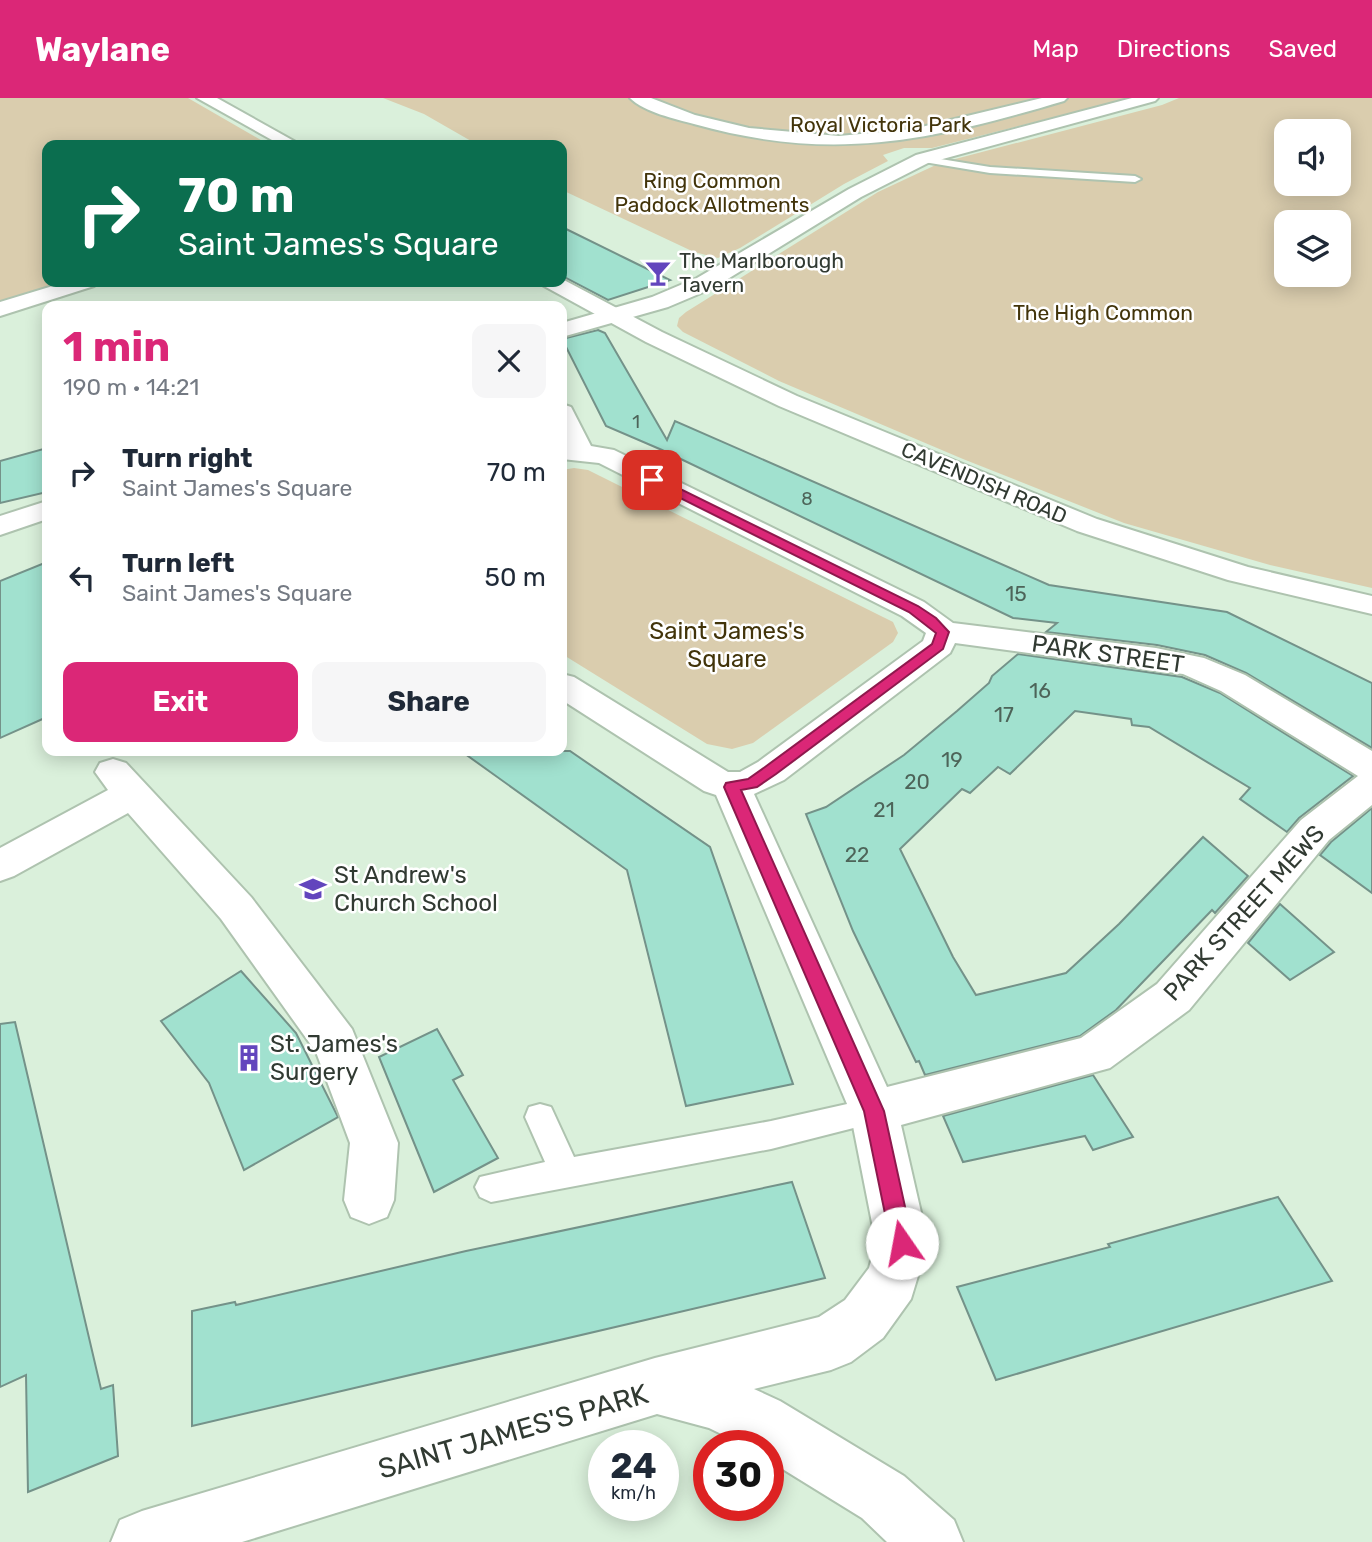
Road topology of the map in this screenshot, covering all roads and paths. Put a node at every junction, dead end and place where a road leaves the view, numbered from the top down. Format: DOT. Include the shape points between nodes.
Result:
graph roads {
  1 [pos="205,98"];
  2 [pos="638,98"];
  3 [pos="1059,98"];
  4 [pos="1150,98"];
  5 [pos="284,140"];
  6 [pos="866,140"];
  7 [pos="920,159"];
  8 [pos="1135,179"];
  9 [pos="71,287"];
  10 [pos="560,287"];
  11 [pos="0,309"];
  12 [pos="613,315"];
  13 [pos="567,329"];
  14 [pos="567,434"];
  15 [pos="571,452"];
  16 [pos="42,511"];
  17 [pos="0,526"];
  18 [pos="1372,605"];
  19 [pos="943,632"];
  20 [pos="567,688"];
  21 [pos="1372,768"];
  22 [pos="1372,785"];
  23 [pos="732,787"];
  24 [pos="0,866"];
  25 [pos="874,1111"];
  26 [pos="540,1116"];
  27 [pos="565,1171"];
  28 [pos="491,1187"];
  29 [pos="369,1200"];
  30 [pos="655,1386"];
  31 [pos="142,1542"];
  32 [pos="932,1542"];
  1 -- 5 [label="street"];
  2 -- 6 [label="street" via="728,128"];
  3 -- 6 [label="street"];
  4 -- 7 [label="street"];
  6 -- 7 [label="street"];
  7 -- 8 [label="lane" via="990,170"];
  7 -- 12 [label="street" via="705,283"];
  9 -- 11 [label="street"];
  10 -- 12 [label="street, CAVENDISH ROAD"];
  12 -- 13 [label="street"];
  12 -- 18 [label="street, CAVENDISH ROAD" via="788,401 1087,525 1239,574"];
  14 -- 15 [label="street"];
  15 -- 19 [label="street" via="605,456 913,609"];
  16 -- 17 [label="street"];
  19 -- 21 [label="street, PARK STREET" via="1192,665 1233,683"];
  19 -- 23 [label="street" via="938,646 771,771 752,783"];
  20 -- 23 [label="street"];
  22 -- 25 [label="street, PARK STREET MEWS" via="1315,830 1173,997 1094,1054"];
  23 -- 25 [label="street"];
  24 -- 29 [label="street" via="123,783 236,908 336,1043 374,1143"];
  25 -- 27 [label="lane" via="771,1135"];
  25 -- 30 [label="street" via="902,1243 892,1281 864,1319 831,1342"];
  26 -- 27 [label="lane"];
  27 -- 28 [label="lane"];
  30 -- 31 [label="street, SAINT JAMES'S PARK"];
  30 -- 32 [label="street, SAINT JAMES'S PARK" via="713,1399 760,1421 883,1497"];
}
